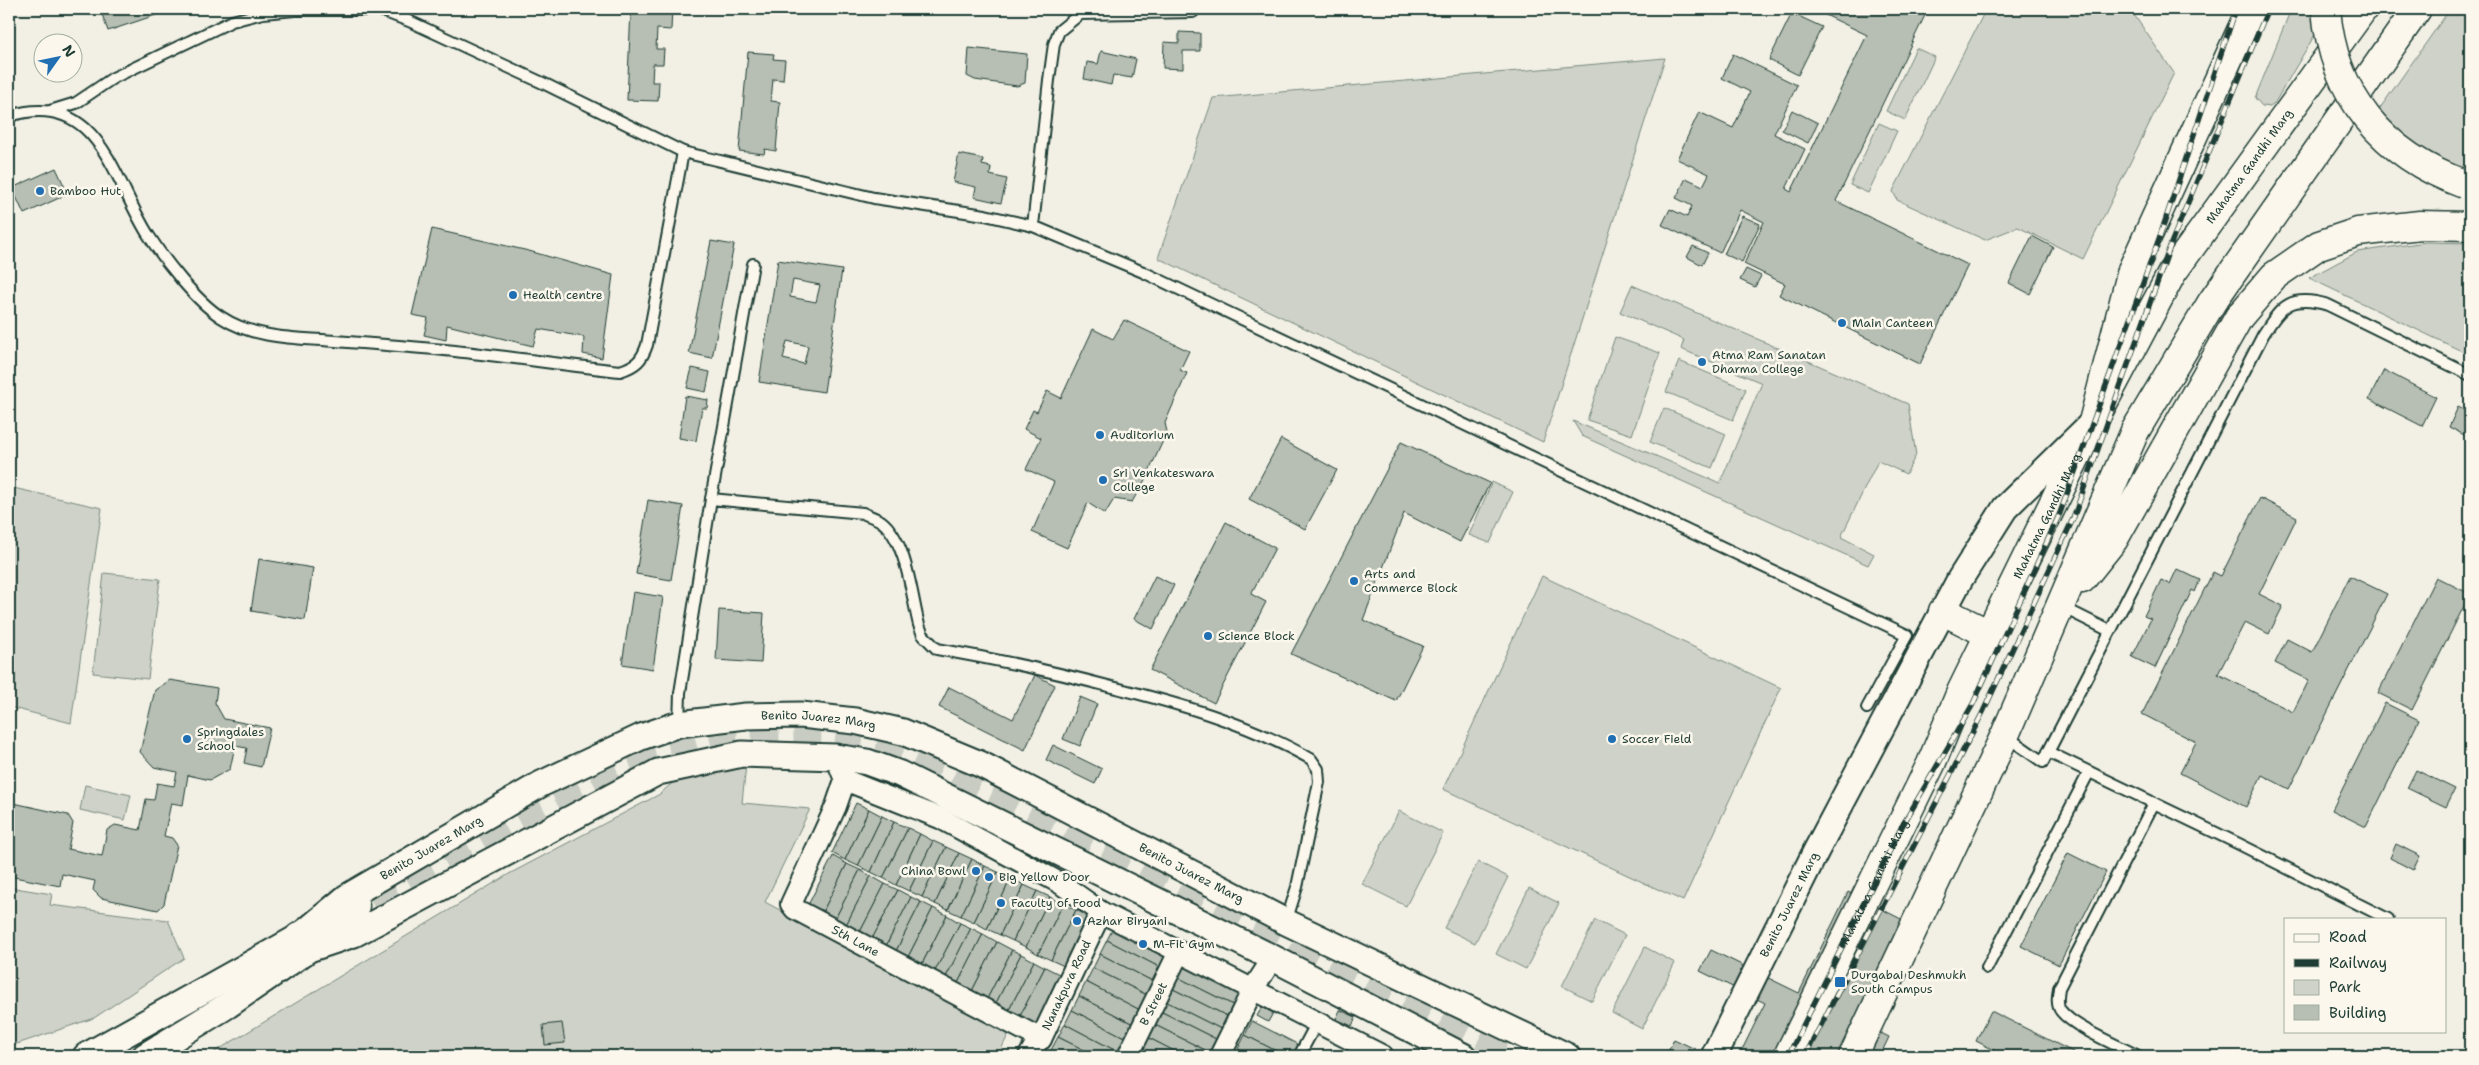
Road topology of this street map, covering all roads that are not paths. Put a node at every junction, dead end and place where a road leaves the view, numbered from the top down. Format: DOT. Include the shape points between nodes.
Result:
graph roads {
  1 [pos="2251,9"];
  2 [pos="2326,9"];
  3 [pos="2363,9"];
  4 [pos="2417,9"];
  5 [pos="1192,12"];
  6 [pos="50,111"];
  7 [pos="9,116"];
  8 [pos="683,152"];
  9 [pos="2467,185"];
  10 [pos="1033,226"];
  11 [pos="2470,226"];
  12 [pos="753,264"];
  13 [pos="2470,375"];
  14 [pos="2093,422"];
  15 [pos="711,499"];
  16 [pos="2060,606"];
  17 [pos="1943,611"];
  18 [pos="2110,631"];
  19 [pos="1989,634"];
  20 [pos="1867,708"];
  21 [pos="679,724"];
  22 [pos="2005,735"];
  23 [pos="2048,752"];
  24 [pos="841,768"];
  25 [pos="2089,772"];
  26 [pos="2154,803"];
  27 [pos="1101,912"];
  28 [pos="356,913"];
  29 [pos="2386,918"];
  30 [pos="1286,922"];
  31 [pos="304,943"];
  32 [pos="1179,952"];
  33 [pos="1273,958"];
  34 [pos="1987,968"];
  35 [pos="1253,989"];
  36 [pos="1316,1024"];
  37 [pos="1040,1039"];
  38 [pos="1378,1055"];
  39 [pos="86,1056"];
  40 [pos="145,1056"];
  41 [pos="1029,1056"];
  42 [pos="1128,1056"];
  43 [pos="1220,1056"];
  44 [pos="1299,1056"];
  45 [pos="1463,1056"];
  46 [pos="1567,1056"];
  47 [pos="1714,1056"];
  48 [pos="1788,1056"];
  49 [pos="1853,1056"];
  50 [pos="2138,1056"];
  1 -- 14 [label="main road" via="2132,270"];
  2 -- 9 [label="main road, bridge" via="2336,60 2348,89 2365,115 2386,139 2410,158"];
  3 -- 14 [label="main road, Mahatma Gandhi Marg" via="2172,273"];
  4 -- 16 [label="main road" via="2212,302 2140,423"];
  5 -- 10 [label="lane" via="1080,14 1059,31 1049,80"];
  6 -- 7 [label="lane"];
  6 -- 8 [label="lane" via="76,103 113,78 232,21 263,13 295,10 380,10 547,85"];
  6 -- 8 [label="lane" via="76,120 98,140 149,236 180,276 221,317 246,330 620,372 634,367 648,345"];
  8 -- 10 [label="lane" via="874,198 985,215"];
  10 -- 20 [label="lane" via="1143,272 1907,634"];
  11 -- 16 [label="main road" via="2420,225 2358,232 2319,245 2274,276 2235,323 2114,539"];
  12 -- 15 [label="lane"];
  13 -- 18 [label="lane" via="2328,305 2311,300 2294,301 2278,311 2263,334"];
  14 -- 17 [label="street, Benito Juarez Marg" via="2005,508"];
  14 -- 19 [label="main road, Mahatma Gandhi Marg"];
  15 -- 21 [label="lane" via="680,693"];
  15 -- 30 [label="lane" via="863,513 880,521 893,534 901,550 923,636 937,649 1044,670 1159,698 1211,714 1311,759 1318,769 1319,782 1297,887"];
  16 -- 18 [label="lane"];
  16 -- 22 [label="main road"];
  17 -- 19 [label="main road"];
  17 -- 47 [label="street, Benito Juarez Marg" via="1816,851"];
  18 -- 23 [label="lane"];
  19 -- 48 [label="main road, Mahatma Gandhi Marg" via="1931,764"];
  21 -- 30 [label="street, Benito Juarez Marg" via="746,716 801,715 855,721 903,732 980,764"];
  21 -- 31 [label="street, Benito Juarez Marg" via="641,737 541,784 347,897"];
  22 -- 23 [label="lane" via="2043,762"];
  22 -- 49 [label="main road"];
  23 -- 25 [label="lane"];
  24 -- 27 [label="street" via="1060,883"];
  24 -- 31 [label="street, Benito Juarez Marg" via="742,754 658,772 354,934"];
  24 -- 33 [label="street, Benito Juarez Marg" via="867,762 900,774"];
  24 -- 37 [label="street, 5th Lane" via="836,806 791,904"];
  25 -- 26 [label="lane"];
  25 -- 34 [label="lane"];
  26 -- 29 [label="lane"];
  26 -- 50 [label="lane" via="2059,988 2057,998 2060,1010 2073,1021"];
  27 -- 32 [label="street"];
  27 -- 37 [label="street, Nanakpura Road"];
  28 -- 31 [label="main road"];
  30 -- 46 [label="street, Benito Juarez Marg"];
  31 -- 39 [label="street, Benito Juarez Marg"];
  31 -- 40 [label="street, Benito Juarez Marg" via="228,1005"];
  32 -- 35 [label="street"];
  32 -- 42 [label="street, B Street"];
  33 -- 35 [label="street"];
  33 -- 45 [label="street, Benito Juarez Marg"];
  35 -- 36 [label="street"];
  35 -- 43 [label="street"];
  36 -- 38 [label="street"];
  36 -- 44 [label="lane"];
  37 -- 41 [label="street, Nanakpura Road"];
}
